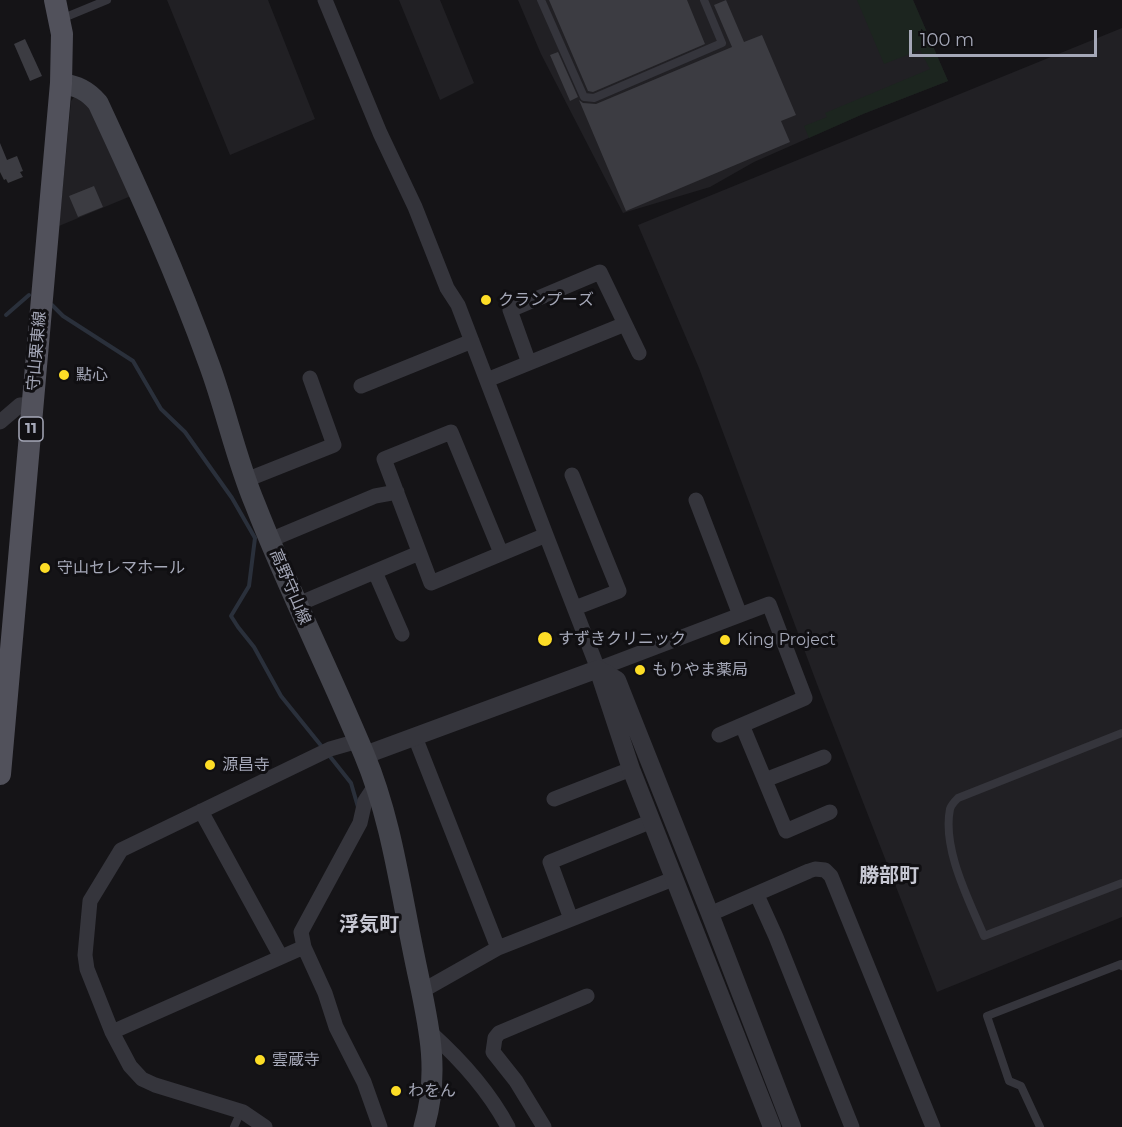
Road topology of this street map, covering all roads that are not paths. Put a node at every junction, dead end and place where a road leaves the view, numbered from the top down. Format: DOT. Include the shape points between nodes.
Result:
graph roads {
  1 [pos="107,0"];
  2 [pos="326,0"];
  3 [pos="541,0"];
  4 [pos="704,0"];
  5 [pos="57,10"];
  6 [pos="61,83"];
  7 [pos="625,324"];
  8 [pos="472,341"];
  9 [pos="639,353"];
  10 [pos="529,363"];
  11 [pos="310,378"];
  12 [pos="487,380"];
  13 [pos="361,386"];
  14 [pos="33,404"];
  15 [pos="1,417"];
  16 [pos="572,476"];
  17 [pos="246,480"];
  18 [pos="397,492"];
  19 [pos="696,500"];
  20 [pos="546,535"];
  21 [pos="270,540"];
  22 [pos="420,553"];
  23 [pos="501,553"];
  24 [pos="375,572"];
  25 [pos="297,605"];
  26 [pos="575,608"];
  27 [pos="740,615"];
  28 [pos="402,634"];
  29 [pos="598,669"];
  30 [pos="742,725"];
  31 [pos="1122,733"];
  32 [pos="719,735"];
  33 [pos="415,737"];
  34 [pos="361,748"];
  35 [pos="824,757"];
  36 [pos="631,769"];
  37 [pos="0,774"];
  38 [pos="765,780"];
  39 [pos="375,786"];
  40 [pos="554,799"];
  41 [pos="201,811"];
  42 [pos="830,812"];
  43 [pos="652,821"];
  44 [pos="697,881"];
  45 [pos="1122,883"];
  46 [pos="675,884"];
  47 [pos="757,895"];
  48 [pos="710,914"];
  49 [pos="571,919"];
  50 [pos="498,948"];
  51 [pos="296,951"];
  52 [pos="1122,966"];
  53 [pos="422,991"];
  54 [pos="587,996"];
  55 [pos="112,1032"];
  56 [pos="431,1033"];
  57 [pos="241,1111"];
  58 [pos="234,1127"];
  59 [pos="265,1127"];
  60 [pos="380,1127"];
  61 [pos="424,1127"];
  62 [pos="508,1127"];
  63 [pos="544,1127"];
  64 [pos="772,1127"];
  65 [pos="792,1127"];
  66 [pos="852,1127"];
  67 [pos="933,1127"];
  68 [pos="1040,1127"];
  1 -- 5 [label="lane"];
  2 -- 8 [label="street"];
  3 -- 4 [label="lane" via="584,97 594,98 722,43"];
  5 -- 6 [label="main road, 守山栗東線 / 11" via="62,34"];
  6 -- 14 [label="main road, 守山栗東線 / 11"];
  6 -- 17 [label="main road, 高野守山線" via="78,86 98,103 168,258 199,337"];
  7 -- 9 [label="street"];
  7 -- 10 [label="street"];
  7 -- 10 [label="street" via="600,272 510,310"];
  8 -- 12 [label="street"];
  8 -- 13 [label="street"];
  10 -- 12 [label="street"];
  11 -- 17 [label="street" via="334,445"];
  12 -- 20 [label="street"];
  14 -- 15 [label="street" via="20,405"];
  14 -- 37 [label="main road, 守山栗東線 / 11"];
  16 -- 26 [label="street" via="619,591"];
  17 -- 21 [label="main road, 高野守山線"];
  18 -- 21 [label="street" via="375,496"];
  18 -- 22 [label="street"];
  18 -- 23 [label="street" via="384,459 452,432"];
  19 -- 27 [label="street"];
  20 -- 23 [label="street"];
  20 -- 26 [label="street"];
  21 -- 25 [label="main road, 高野守山線"];
  22 -- 23 [label="street" via="431,583"];
  22 -- 24 [label="street"];
  24 -- 25 [label="street"];
  24 -- 28 [label="street"];
  25 -- 34 [label="main road, 高野守山線"];
  26 -- 29 [label="street"];
  27 -- 29 [label="street"];
  27 -- 30 [label="street" via="769,604 805,698"];
  29 -- 33 [label="street"];
  29 -- 36 [label="street"];
  29 -- 44 [label="street" via="617,680"];
  30 -- 32 [label="street"];
  30 -- 38 [label="street"];
  31 -- 45 [label="lane" via="957,798 950,807 956,868 984,936"];
  33 -- 34 [label="street"];
  33 -- 50 [label="street"];
  34 -- 39 [label="main road, 高野守山線"];
  34 -- 41 [label="street" via="330,748"];
  35 -- 38 [label="street"];
  36 -- 40 [label="street"];
  36 -- 43 [label="street"];
  38 -- 42 [label="street" via="786,831"];
  39 -- 51 [label="street" via="365,801 360,823 306,921"];
  39 -- 53 [label="main road, 高野守山線" via="386,819"];
  41 -- 51 [label="street"];
  41 -- 55 [label="street" via="121,850 90,901 87,969"];
  43 -- 46 [label="street"];
  43 -- 49 [label="street" via="550,862"];
  44 -- 46 [label="street"];
  44 -- 48 [label="street"];
  46 -- 49 [label="street"];
  46 -- 64 [label="street"];
  47 -- 48 [label="street"];
  47 -- 66 [label="street"];
  47 -- 67 [label="street" via="815,869 825,870 831,876"];
  48 -- 65 [label="street"];
  49 -- 50 [label="street"];
  50 -- 53 [label="street"];
  51 -- 55 [label="street"];
  51 -- 60 [label="street" via="325,993"];
  52 -- 68 [label="lane" via="987,1016 1010,1081 1021,1086"];
  53 -- 56 [label="main road, 高野守山線"];
  54 -- 63 [label="street" via="495,1038 493,1052"];
  55 -- 57 [label="street" via="130,1066 142,1079"];
  56 -- 61 [label="main road, 高野守山線" via="432,1090"];
  56 -- 62 [label="street" via="458,1057"];
  57 -- 58 [label="lane"];
  57 -- 59 [label="street"];
}
